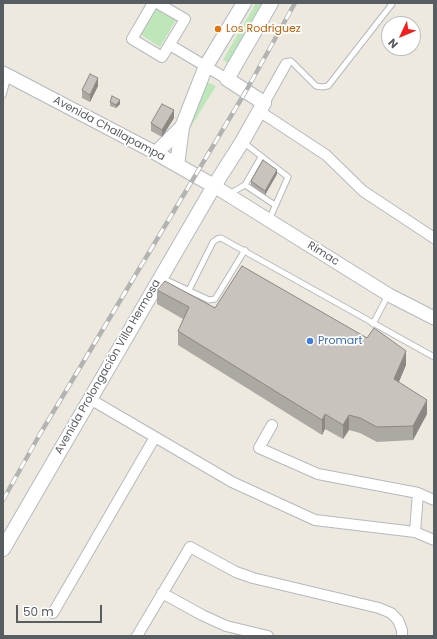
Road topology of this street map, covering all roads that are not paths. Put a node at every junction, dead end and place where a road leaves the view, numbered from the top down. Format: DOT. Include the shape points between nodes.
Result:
graph roads {
  1 [pos="153,3"];
  2 [pos="158,3"];
  3 [pos="244,3"];
  4 [pos="271,3"];
  5 [pos="392,4"];
  6 [pos="170,45"];
  7 [pos="286,64"];
  8 [pos="206,66"];
  9 [pos="6,74"];
  10 [pos="227,79"];
  11 [pos="3,95"];
  12 [pos="262,107"];
  13 [pos="182,127"];
  14 [pos="242,142"];
  15 [pos="156,153"];
  16 [pos="261,157"];
  17 [pos="177,165"];
  18 [pos="245,185"];
  19 [pos="214,186"];
  20 [pos="228,195"];
  21 [pos="275,205"];
  22 [pos="268,220"];
  23 [pos="434,238"];
  24 [pos="245,250"];
  25 [pos="161,277"];
  26 [pos="189,290"];
  27 [pos="389,294"];
  28 [pos="434,318"];
  29 [pos="373,324"];
  30 [pos="434,357"];
  31 [pos="90,399"];
  32 [pos="272,425"];
  33 [pos="155,437"];
  34 [pos="418,493"];
  35 [pos="434,500"];
  36 [pos="415,532"];
  37 [pos="434,540"];
  38 [pos="3,549"];
  39 [pos="162,594"];
  40 [pos="53,613"];
  41 [pos="137,636"];
  42 [pos="268,636"];
  43 [pos="402,636"];
  1 -- 6 [label="street" via="132,39 162,57"];
  2 -- 6 [label="street" via="184,19"];
  3 -- 8 [label="main road"];
  4 -- 10 [label="main road"];
  5 -- 7 [label="lane" via="328,86 316,86 291,61"];
  6 -- 8 [label="street"];
  7 -- 12 [label="street"];
  8 -- 10 [label="street"];
  8 -- 13 [label="main road"];
  9 -- 11 [label="lane"];
  9 -- 15 [label="street, Avenida Challapampa"];
  10 -- 12 [label="main road"];
  12 -- 14 [label="main road, Avenida Prolongación Villa Hermosa"];
  12 -- 23 [label="street" via="326,155 363,191"];
  13 -- 15 [label="main road"];
  13 -- 17 [label="main road"];
  14 -- 16 [label="lane"];
  14 -- 19 [label="main road, Avenida Prolongación Villa Hermosa"];
  15 -- 17 [label="main road, Avenida Challapampa"];
  16 -- 18 [label="lane"];
  16 -- 21 [label="lane" via="288,177"];
  17 -- 19 [label="main road, Avenida Challapampa"];
  18 -- 20 [label="lane"];
  18 -- 21 [label="lane"];
  19 -- 20 [label="street, Rímac"];
  19 -- 25 [label="main road, Avenida Prolongación Villa Hermosa"];
  20 -- 22 [label="street, Rímac"];
  21 -- 22 [label="lane"];
  22 -- 27 [label="street, Rímac"];
  24 -- 26 [label="lane" via="215,299 209,300"];
  24 -- 26 [label="lane" via="217,238"];
  24 -- 29 [label="lane"];
  25 -- 26 [label="lane"];
  25 -- 31 [label="main road, Avenida Prolongación Villa Hermosa"];
  27 -- 28 [label="street, Rímac"];
  27 -- 29 [label="lane"];
  29 -- 30 [label="lane"];
  31 -- 33 [label="street"];
  31 -- 38 [label="main road, Avenida Prolongación Villa Hermosa"];
  32 -- 34 [label="street" via="259,448 318,474"];
  33 -- 36 [label="street" via="232,482 315,520"];
  33 -- 40 [label="street"];
  34 -- 35 [label="street"];
  34 -- 36 [label="street"];
  36 -- 37 [label="street"];
  39 -- 41 [label="street"];
  39 -- 42 [label="street" via="226,626"];
  39 -- 43 [label="street" via="190,547 236,572 253,578 391,613 398,620"];
}
